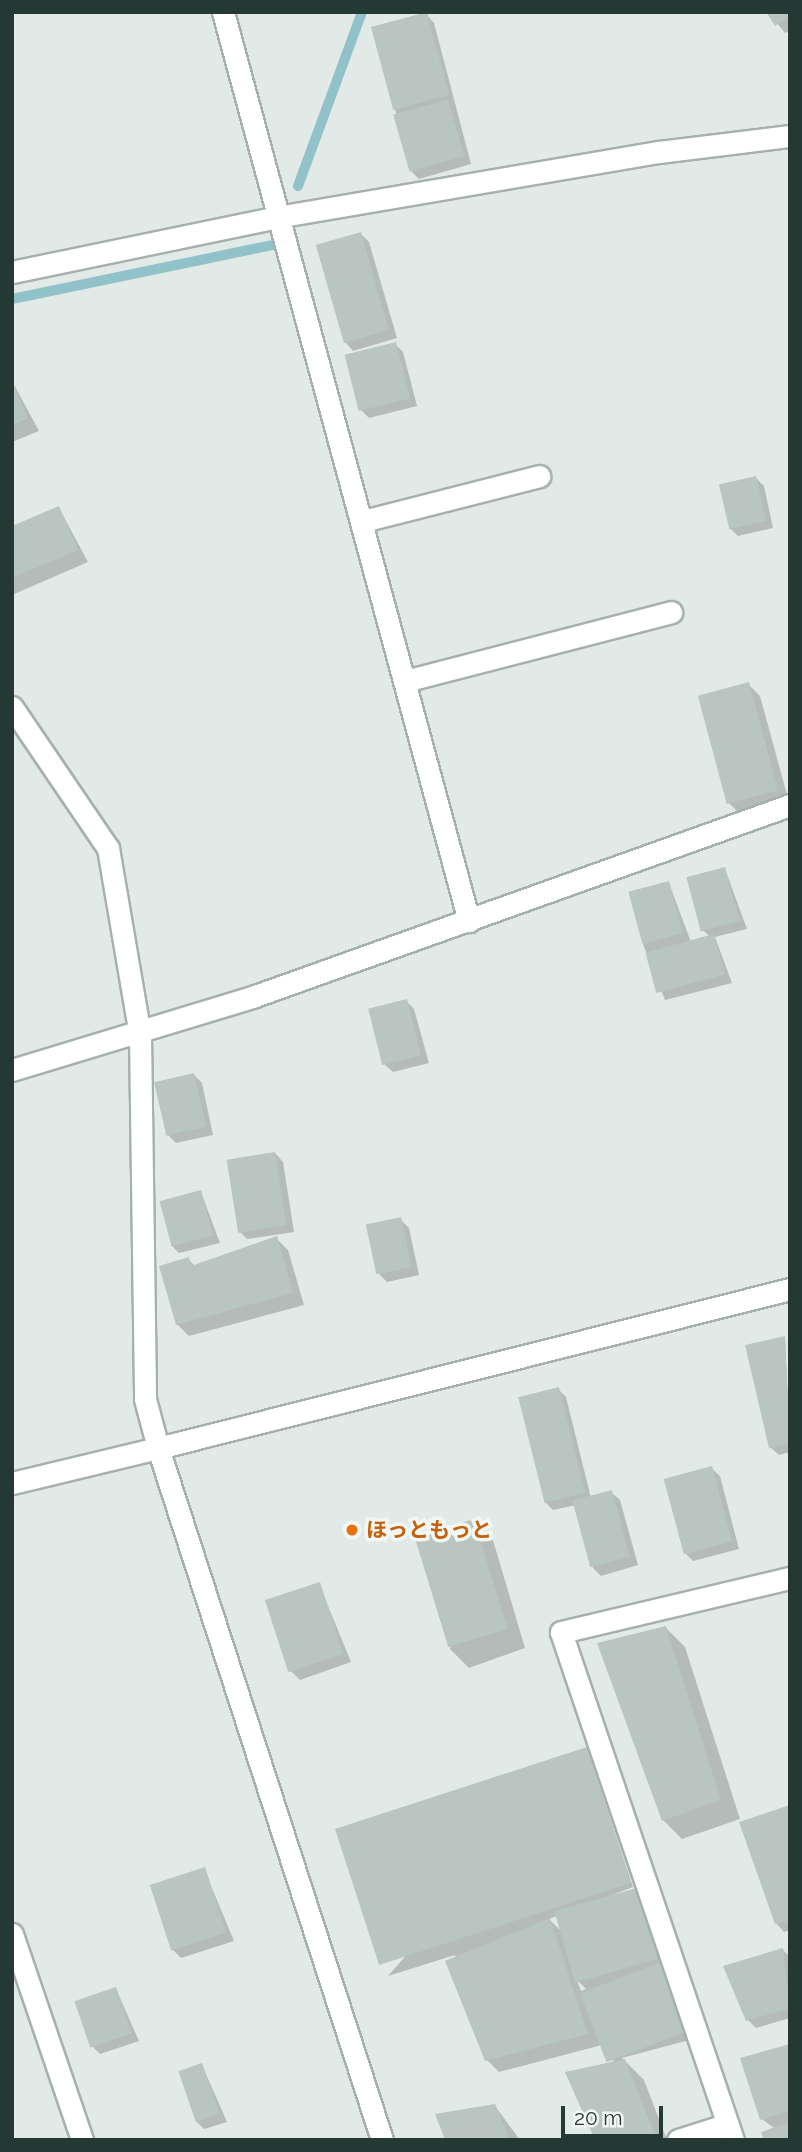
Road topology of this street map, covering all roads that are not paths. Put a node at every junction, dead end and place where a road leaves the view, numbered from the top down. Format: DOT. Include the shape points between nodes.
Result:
graph roads {
  1 [pos="223,12"];
  2 [pos="790,136"];
  3 [pos="283,216"];
  4 [pos="12,272"];
  5 [pos="539,476"];
  6 [pos="363,520"];
  7 [pos="671,612"];
  8 [pos="405,681"];
  9 [pos="12,706"];
  10 [pos="790,805"];
  11 [pos="469,921"];
  12 [pos="140,1035"];
  13 [pos="12,1070"];
  14 [pos="790,1289"];
  15 [pos="158,1448"];
  16 [pos="12,1483"];
  17 [pos="790,1578"];
  18 [pos="12,1934"];
  19 [pos="731,2132"];
  20 [pos="82,2140"];
  21 [pos="382,2140"];
  22 [pos="678,2140"];
  1 -- 3 [label="street"];
  2 -- 3 [label="street" via="659,152"];
  3 -- 4 [label="street"];
  3 -- 6 [label="street"];
  5 -- 6 [label="street"];
  6 -- 8 [label="street"];
  7 -- 8 [label="street"];
  8 -- 11 [label="street"];
  9 -- 12 [label="street" via="108,848"];
  10 -- 11 [label="street"];
  11 -- 12 [label="street"];
  12 -- 13 [label="street"];
  12 -- 15 [label="street" via="145,1399"];
  14 -- 15 [label="street"];
  15 -- 16 [label="street"];
  15 -- 21 [label="street"];
  17 -- 19 [label="street" via="561,1632"];
  18 -- 20 [label="street"];
  19 -- 22 [label="street"];
}
